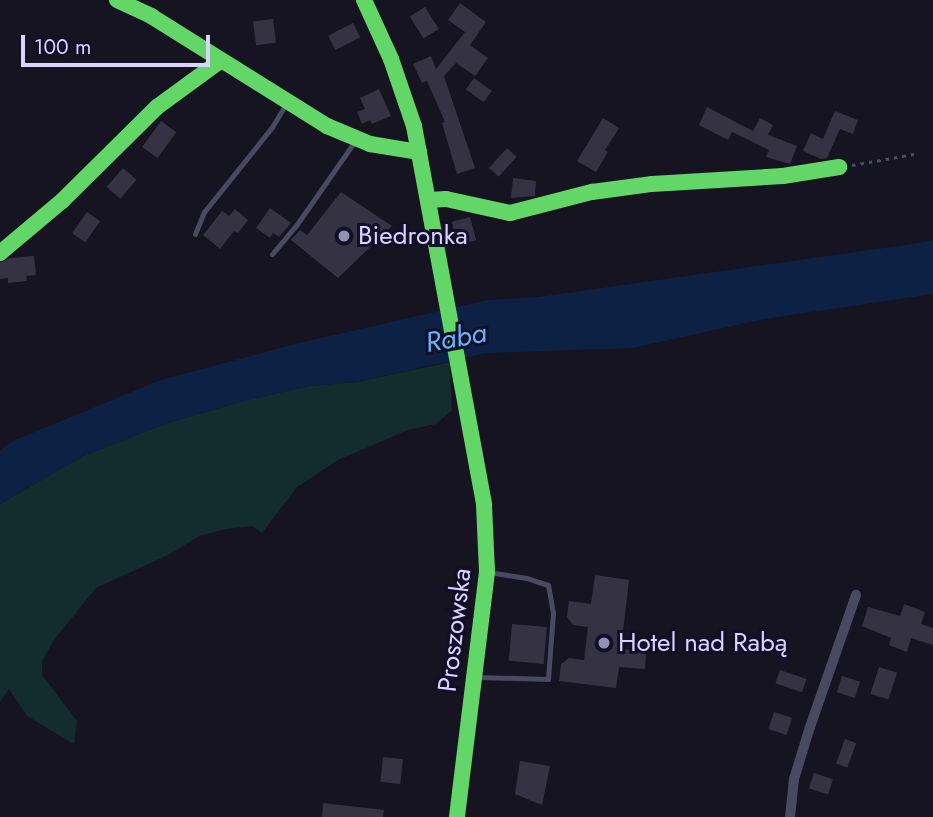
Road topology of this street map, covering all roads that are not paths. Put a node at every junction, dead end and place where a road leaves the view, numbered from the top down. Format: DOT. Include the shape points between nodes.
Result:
graph roads {
  1 [pos="117,0"];
  2 [pos="364,0"];
  3 [pos="220,61"];
  4 [pos="286,103"];
  5 [pos="356,139"];
  6 [pos="419,152"];
  7 [pos="839,167"];
  8 [pos="428,200"];
  9 [pos="195,233"];
  10 [pos="0,253"];
  11 [pos="272,254"];
  12 [pos="487,572"];
  13 [pos="856,595"];
  14 [pos="475,677"];
  15 [pos="457,817"];
  16 [pos="790,817"];
  1 -- 3 [label="street" via="151,16"];
  2 -- 6 [label="street, Proszowska" via="405,96"];
  3 -- 4 [label="street"];
  3 -- 10 [label="street" via="157,107 62,201"];
  4 -- 5 [label="street"];
  4 -- 9 [label="lane" via="204,212"];
  5 -- 6 [label="street"];
  5 -- 11 [label="lane"];
  6 -- 8 [label="street, Proszowska"];
  7 -- 8 [label="street" via="592,192 510,213 446,199"];
  8 -- 12 [label="street, Proszowska" via="484,506"];
  12 -- 14 [label="street, Proszowska"];
  12 -- 14 [label="lane" via="548,585 553,613 548,680"];
  13 -- 16 [label="street" via="794,779"];
  14 -- 15 [label="street, Proszowska"];
}
